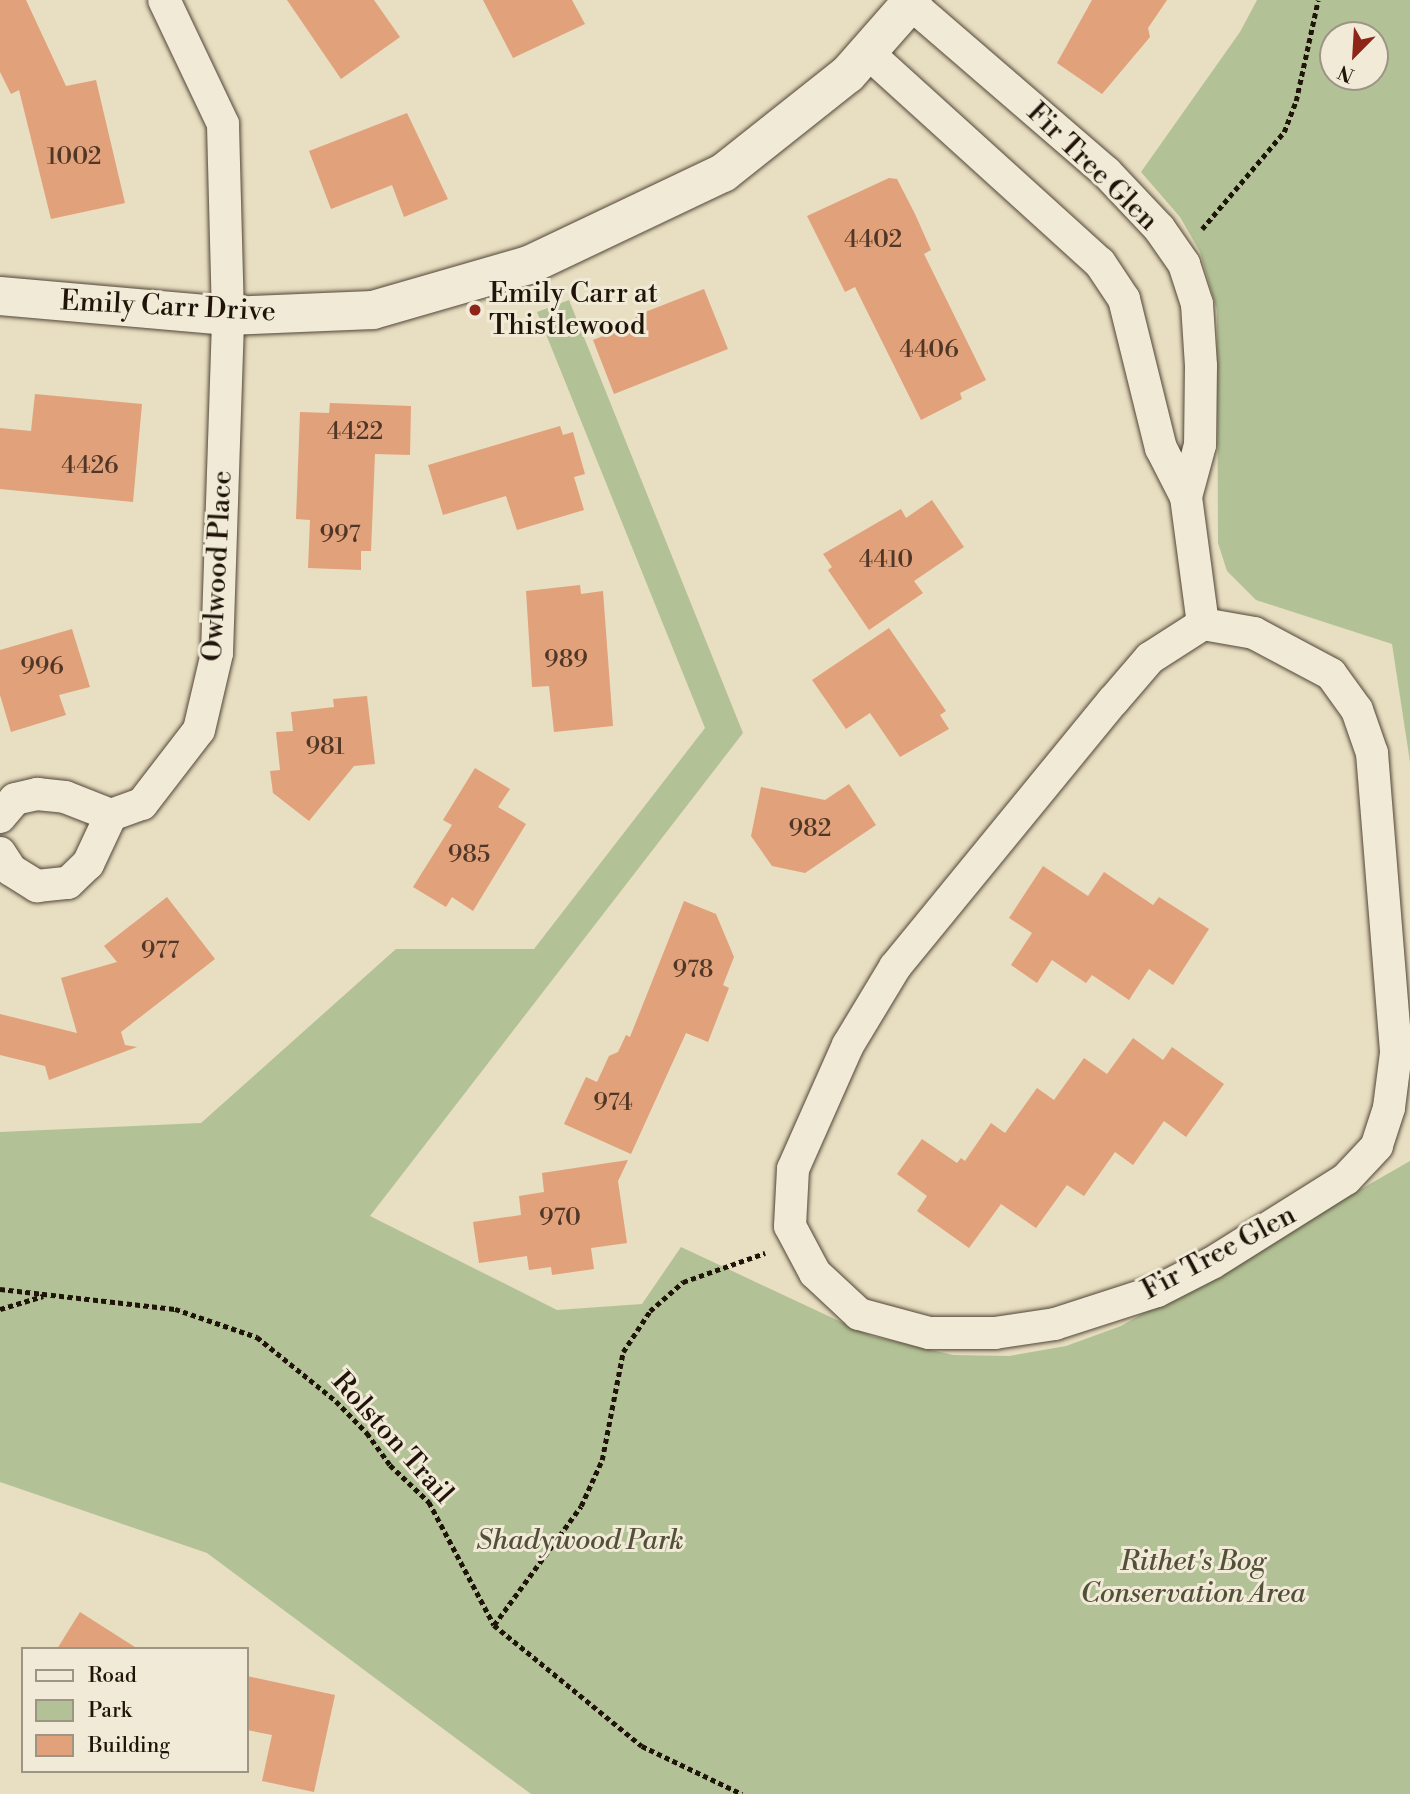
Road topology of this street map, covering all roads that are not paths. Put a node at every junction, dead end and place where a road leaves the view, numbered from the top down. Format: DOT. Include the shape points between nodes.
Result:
graph roads {
  1 [pos="164,0"];
  2 [pos="911,1"];
  3 [pos="867,52"];
  4 [pos="0,296"];
  5 [pos="228,316"];
  6 [pos="1186,497"];
  7 [pos="1203,624"];
  8 [pos="111,815"];
  9 [pos="0,817"];
  10 [pos="0,853"];
  1 -- 5 [label="street, Owlwood Place" via="223,124"];
  2 -- 3 [label="street, Emily Carr Drive"];
  2 -- 6 [label="street, Fir Tree Glen" via="1106,172 1159,228 1184,264 1197,304 1201,366 1200,445"];
  3 -- 5 [label="street, Emily Carr Drive" via="848,74 723,173 529,265 373,310"];
  3 -- 6 [label="street, Fir Tree Glen" via="1101,263 1124,299 1161,449"];
  4 -- 5 [label="street, Emily Carr Drive"];
  5 -- 8 [label="street, Owlwood Place" via="217,653 199,730 142,804"];
  6 -- 7 [label="street, Fir Tree Glen"];
  7 -- 7 [label="street, Fir Tree Glen" via="1150,659 895,967 848,1045 793,1169 790,1226 815,1273 859,1314 929,1333 995,1333 1055,1325 1157,1291 1212,1263 1325,1194 1377,1146 1389,1108 1396,1053 1372,753 1357,710 1331,674 1254,633"];
  8 -- 9 [label="street" via="65,797 37,794 15,799"];
  8 -- 10 [label="street" via="88,864 68,883 37,886 10,870"];
}
